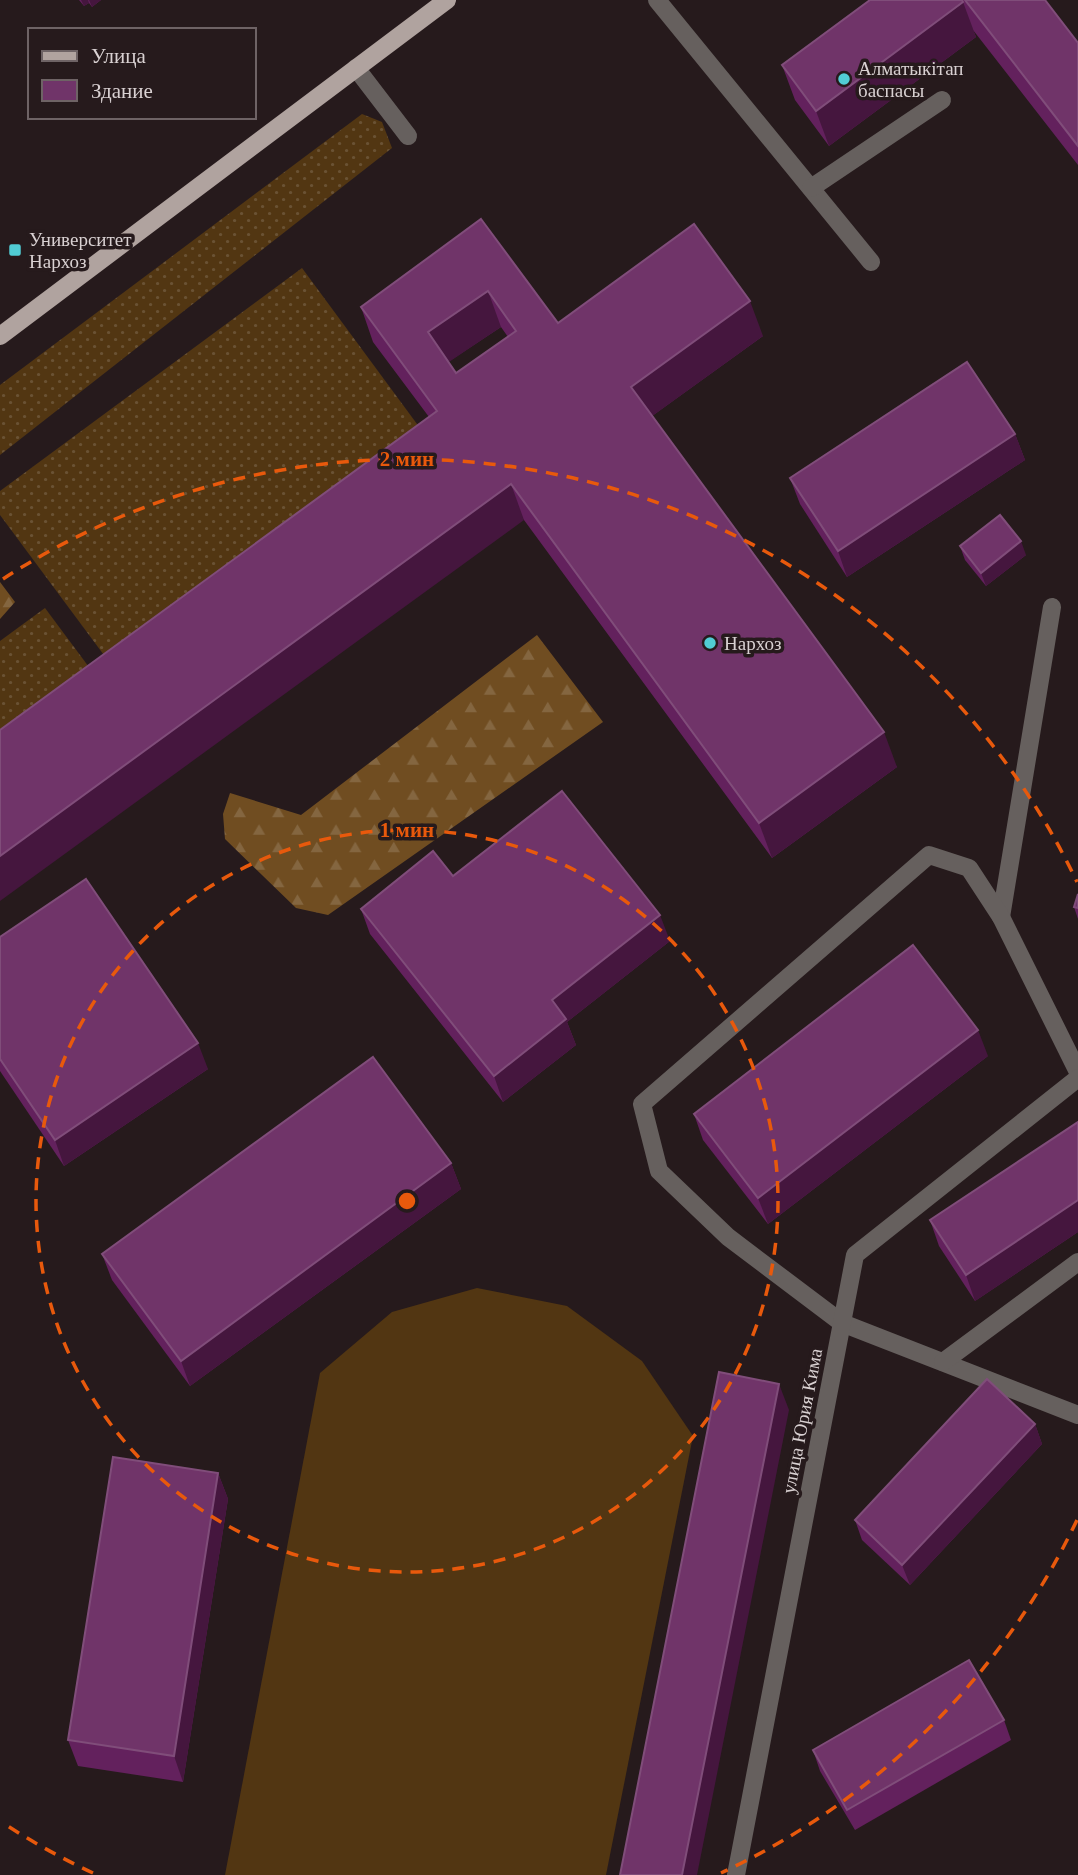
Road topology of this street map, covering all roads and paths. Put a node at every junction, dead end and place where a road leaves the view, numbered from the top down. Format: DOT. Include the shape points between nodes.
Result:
graph roads {
  1 [pos="447,0"];
  2 [pos="657,0"];
  3 [pos="356,68"];
  4 [pos="942,100"];
  5 [pos="408,136"];
  6 [pos="811,188"];
  7 [pos="871,262"];
  8 [pos="0,336"];
  9 [pos="1052,607"];
  10 [pos="1001,917"];
  11 [pos="1078,1075"];
  12 [pos="1078,1262"];
  13 [pos="842,1323"];
  14 [pos="943,1362"];
  15 [pos="1078,1415"];
  16 [pos="736,1875"];
  1 -- 3 [label="main road"];
  2 -- 6 [label="street"];
  3 -- 5 [label="street"];
  3 -- 8 [label="main road"];
  4 -- 6 [label="street"];
  6 -- 7 [label="street"];
  9 -- 10 [label="street"];
  10 -- 11 [label="street"];
  10 -- 13 [label="street" via="969,868 929,855 642,1104 659,1171 728,1237"];
  11 -- 13 [label="street, улица Юрия Кима" via="855,1255"];
  12 -- 14 [label="street"];
  13 -- 14 [label="street"];
  13 -- 16 [label="street, улица Юрия Кима"];
  14 -- 15 [label="street"];
}
